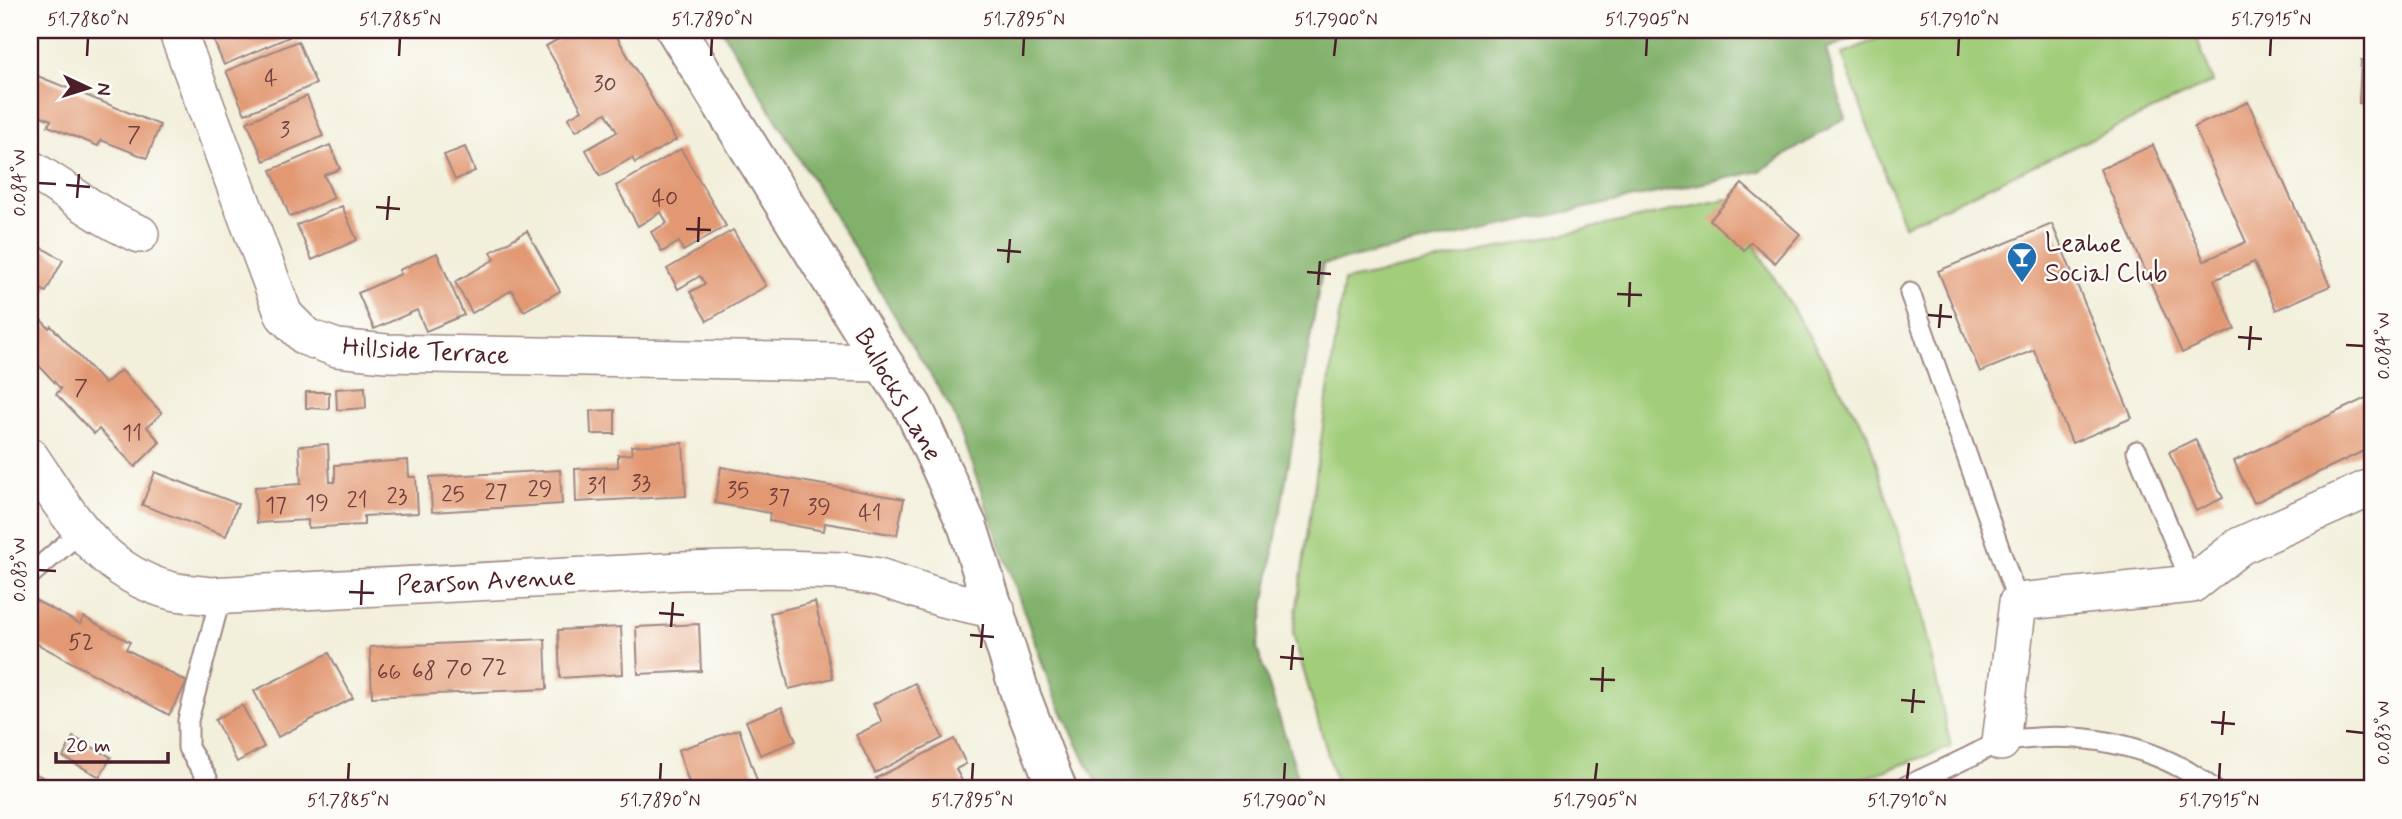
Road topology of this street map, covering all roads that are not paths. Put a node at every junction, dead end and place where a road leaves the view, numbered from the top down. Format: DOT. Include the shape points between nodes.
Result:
graph roads {
  1 [pos="177,30"];
  2 [pos="676,30"];
  3 [pos="30,169"];
  4 [pos="140,234"];
  5 [pos="1910,293"];
  6 [pos="883,363"];
  7 [pos="2137,452"];
  8 [pos="30,457"];
  9 [pos="2372,487"];
  10 [pos="80,531"];
  11 [pos="30,575"];
  12 [pos="2192,584"];
  13 [pos="221,595"];
  14 [pos="2018,602"];
  15 [pos="996,610"];
  16 [pos="2001,743"];
  17 [pos="207,778"];
  18 [pos="1057,789"];
  19 [pos="1900,789"];
  20 [pos="2213,789"];
  1 -- 6 [label="street, Hillside Terrace" via="284,315 306,337 337,348 386,353"];
  2 -- 6 [label="main road, Bullocks Lane"];
  3 -- 4 [label="street" via="118,226"];
  5 -- 14 [label="lane"];
  6 -- 15 [label="main road, Bullocks Lane" via="942,466"];
  7 -- 12 [label="lane"];
  8 -- 10 [label="street, Pearson Avenue"];
  9 -- 12 [label="street" via="2241,547"];
  10 -- 11 [label="lane"];
  10 -- 13 [label="street, Pearson Avenue" via="113,562 143,580 173,591"];
  12 -- 14 [label="street"];
  13 -- 15 [label="street, Pearson Avenue" via="781,569 879,577"];
  13 -- 17 [label="lane" via="188,720 188,748"];
  14 -- 16 [label="street"];
  15 -- 18 [label="main road, Bullocks Lane" via="1021,696"];
  16 -- 19 [label="lane"];
  16 -- 20 [label="lane" via="2066,737 2117,744 2176,765"];
}
